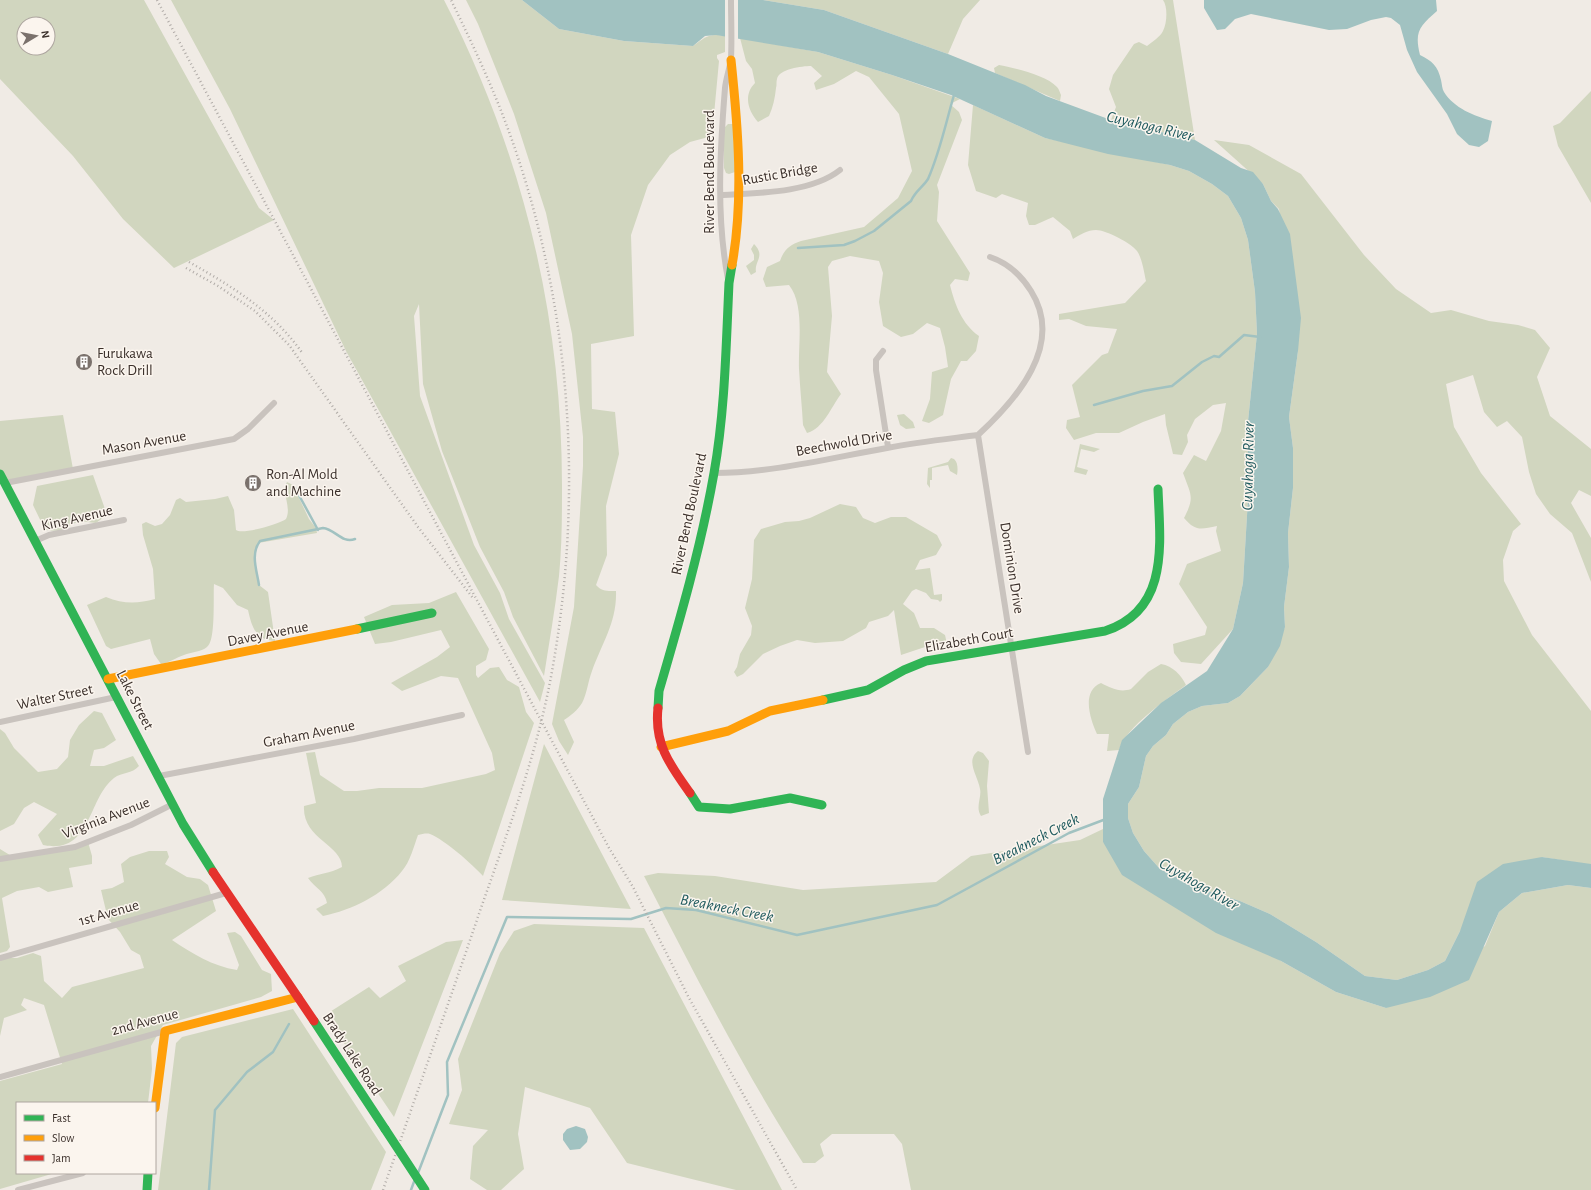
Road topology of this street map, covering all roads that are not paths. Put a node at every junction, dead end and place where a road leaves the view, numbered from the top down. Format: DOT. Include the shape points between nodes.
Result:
graph roads {
  1 [pos="731,0"];
  2 [pos="731,56"];
  3 [pos="840,170"];
  4 [pos="738,194"];
  5 [pos="721,195"];
  6 [pos="990,257"];
  7 [pos="729,283"];
  8 [pos="883,351"];
  9 [pos="274,403"];
  10 [pos="978,435"];
  11 [pos="888,447"];
  12 [pos="714,473"];
  13 [pos="0,474"];
  14 [pos="5,483"];
  15 [pos="1158,489"];
  16 [pos="124,520"];
  17 [pos="35,541"];
  18 [pos="432,613"];
  19 [pos="1011,647"];
  20 [pos="108,679"];
  21 [pos="116,697"];
  22 [pos="462,716"];
  23 [pos="0,722"];
  24 [pos="661,747"];
  25 [pos="1028,752"];
  26 [pos="159,776"];
  27 [pos="173,804"];
  28 [pos="822,805"];
  29 [pos="0,859"];
  30 [pos="226,893"];
  31 [pos="254,933"];
  32 [pos="0,958"];
  33 [pos="298,997"];
  34 [pos="165,1031"];
  35 [pos="0,1077"];
  36 [pos="156,1102"];
  37 [pos="79,1174"];
  38 [pos="148,1174"];
  39 [pos="18,1190"];
  40 [pos="147,1190"];
  41 [pos="425,1190"];
  1 -- 2 [label="street, River Bend Boulevard"];
  2 -- 4 [label="street, River Bend Boulevard" via="737,121"];
  2 -- 5 [label="street, River Bend Boulevard" via="722,121"];
  3 -- 4 [label="street, Rustic Bridge" via="821,182"];
  4 -- 5 [label="street, Rustic Bridge"];
  4 -- 7 [label="street, River Bend Boulevard"];
  5 -- 7 [label="street, River Bend Boulevard" via="724,260"];
  6 -- 10 [label="street" via="1009,266 1025,282 1038,305 1042,334 1038,357 1026,381"];
  7 -- 12 [label="street, River Bend Boulevard" via="724,391"];
  8 -- 11 [label="street" via="876,360 876,370"];
  9 -- 14 [label="street, Mason Avenue" via="234,439"];
  10 -- 11 [label="street, Beechwold Drive"];
  10 -- 19 [label="street, Dominion Drive"];
  11 -- 12 [label="street, Beechwold Drive" via="775,468"];
  12 -- 24 [label="street, River Bend Boulevard" via="695,565 659,691 657,714"];
  13 -- 14 [label="street, Lake Street"];
  14 -- 17 [label="street, Lake Street"];
  15 -- 19 [label="street, Elizabeth Court" via="1159,566 1153,591 1142,608 1125,623 1105,631"];
  16 -- 17 [label="street, King Avenue" via="49,535"];
  17 -- 20 [label="street, Lake Street"];
  18 -- 20 [label="street, Davey Avenue"];
  19 -- 24 [label="street, Elizabeth Court" via="926,661 868,690 770,711 727,731"];
  19 -- 25 [label="street, Dominion Drive"];
  20 -- 21 [label="street, Lake Street"];
  21 -- 23 [label="street, Walter Street"];
  21 -- 26 [label="street, Lake Street"];
  22 -- 26 [label="street, Graham Avenue"];
  24 -- 28 [label="street, River Bend Boulevard" via="673,772 699,807 730,809 790,798"];
  26 -- 27 [label="street, Lake Street"];
  27 -- 29 [label="street, Virginia Avenue" via="131,825 75,847"];
  27 -- 30 [label="street, Lake Street"];
  30 -- 31 [label="street, Lake Street"];
  30 -- 32 [label="street, 1st Avenue"];
  31 -- 33 [label="street, Brady Lake Road"];
  33 -- 34 [label="street, 2nd Avenue"];
  33 -- 41 [label="street, Brady Lake Road, bridge"];
  34 -- 35 [label="street, 2nd Avenue"];
  34 -- 36 [label="street"];
  37 -- 39 [label="street"];
  38 -- 40 [label="street"];
}
